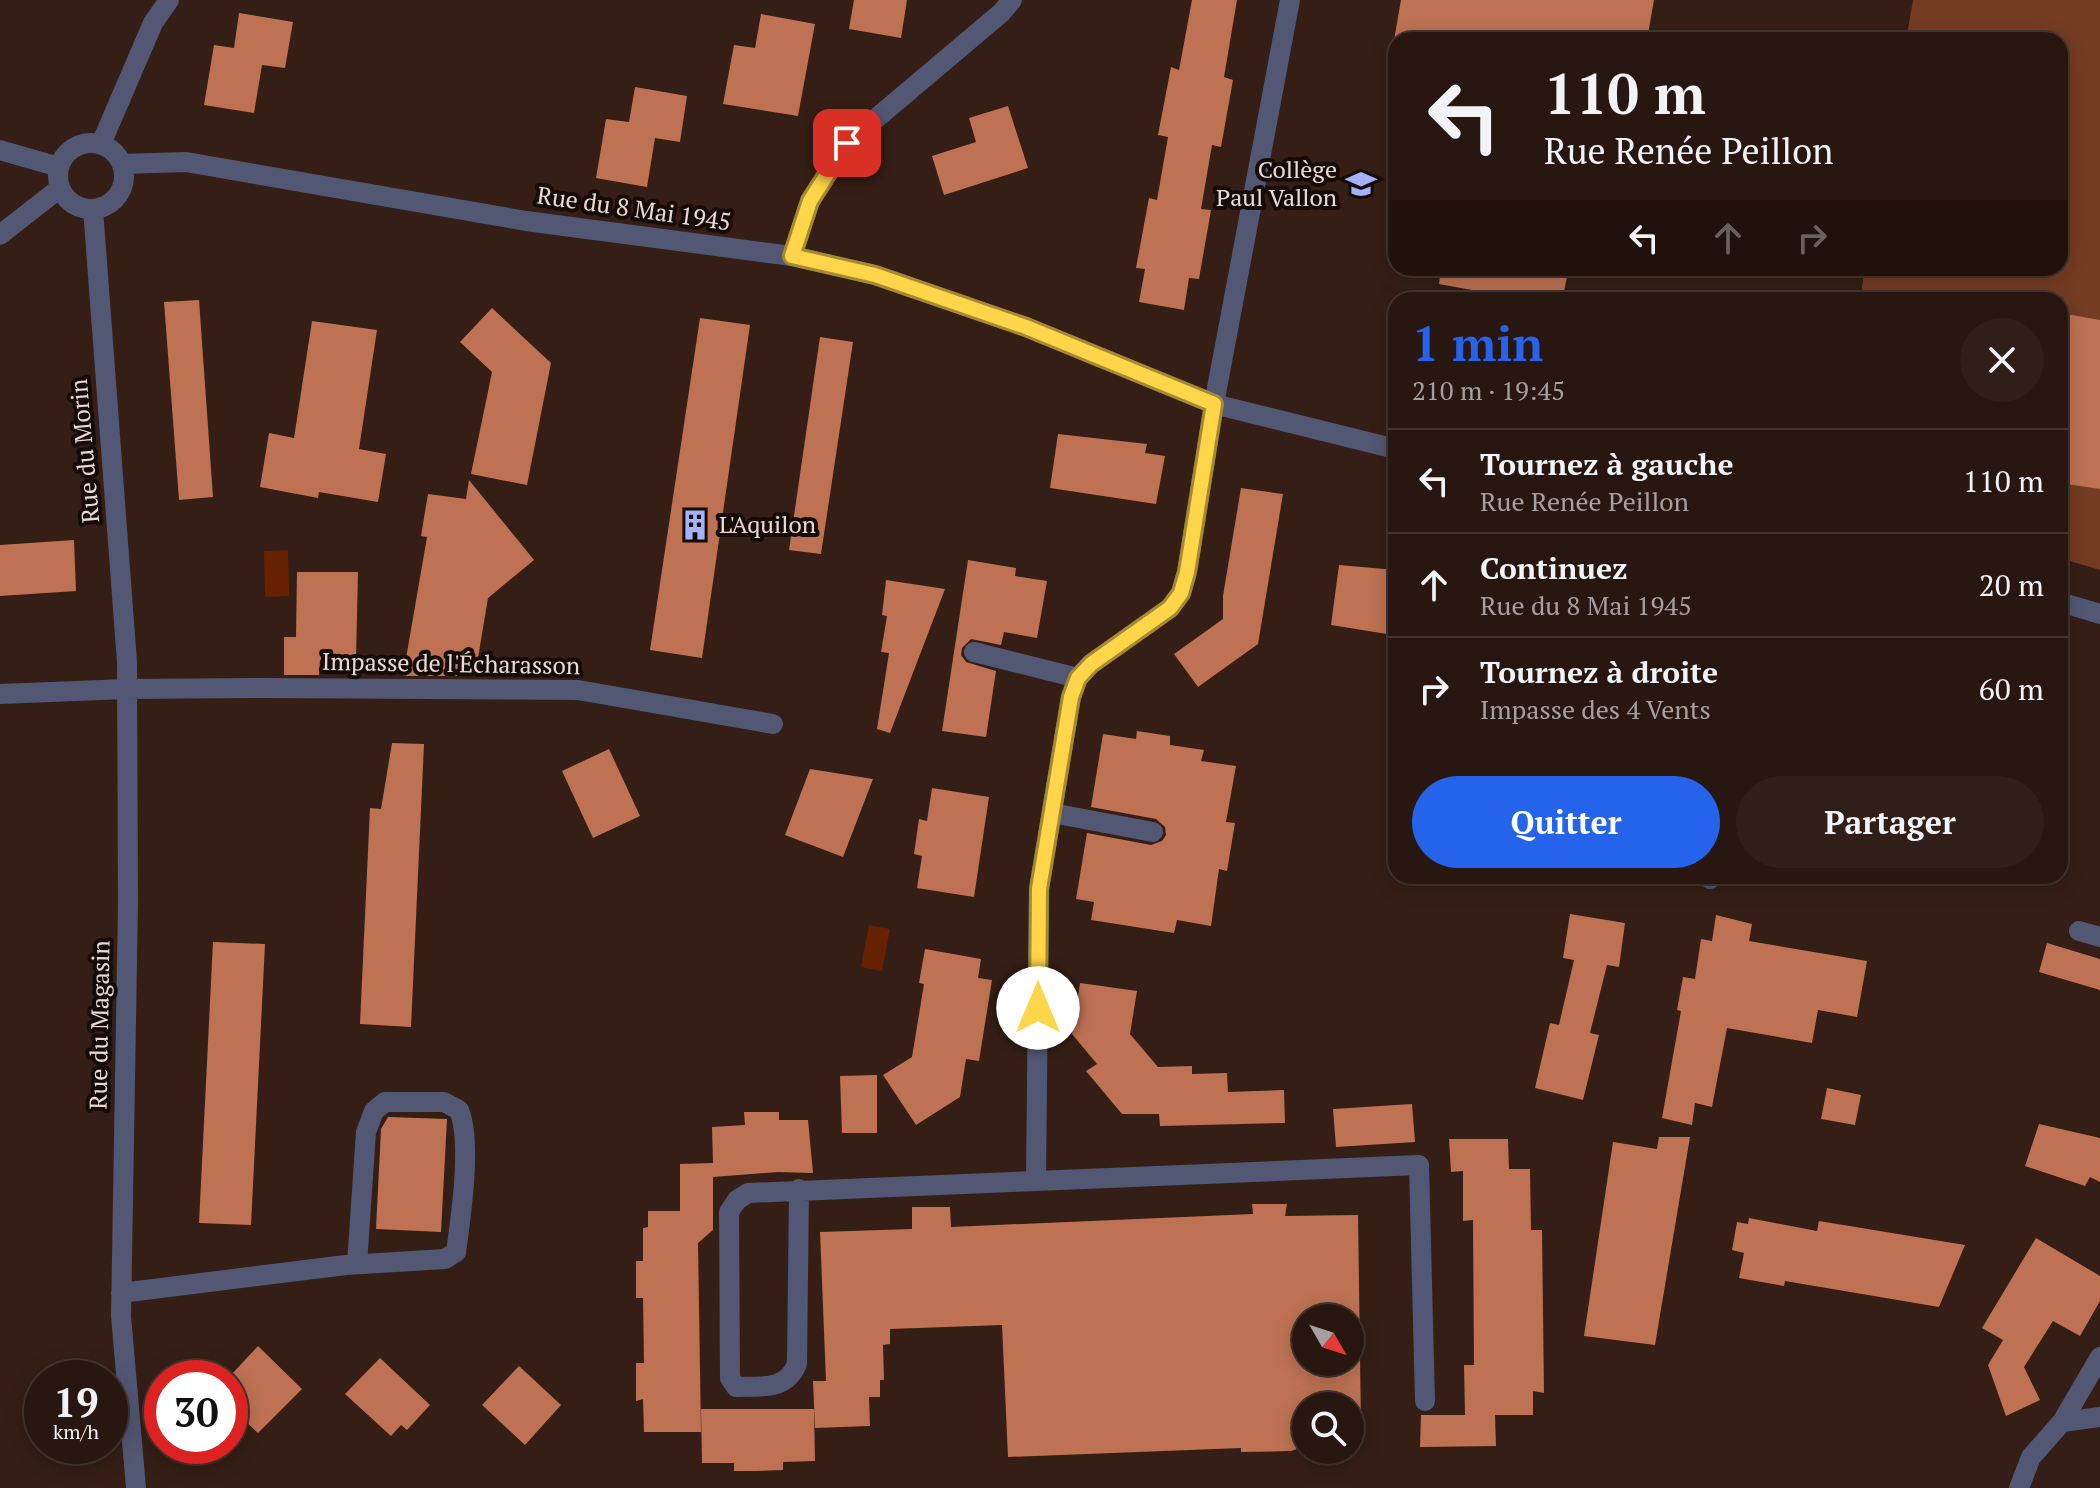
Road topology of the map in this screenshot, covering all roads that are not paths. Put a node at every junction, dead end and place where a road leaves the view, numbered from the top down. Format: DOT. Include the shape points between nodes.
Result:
graph roads {
  1 [pos="169,0"];
  2 [pos="1012,0"];
  3 [pos="1290,0"];
  4 [pos="101,144"];
  5 [pos="0,150"];
  6 [pos="122,164"];
  7 [pos="59,167"];
  8 [pos="60,188"];
  9 [pos="93,209"];
  10 [pos="0,235"];
  11 [pos="792,256"];
  12 [pos="1214,404"];
  13 [pos="1388,447"];
  14 [pos="2068,604"];
  15 [pos="2100,614"];
  16 [pos="974,652"];
  17 [pos="1078,678"];
  18 [pos="126,689"];
  19 [pos="0,694"];
  20 [pos="773,724"];
  21 [pos="1052,813"];
  22 [pos="1153,832"];
  23 [pos="2079,931"];
  24 [pos="2100,937"];
  25 [pos="1036,1181"];
  26 [pos="799,1189"];
  27 [pos="357,1264"];
  28 [pos="121,1293"];
  29 [pos="2100,1357"];
  30 [pos="1425,1401"];
  31 [pos="2100,1417"];
  32 [pos="2062,1422"];
  33 [pos="136,1488"];
  34 [pos="2019,1488"];
  1 -- 4 [label="street" via="153,23"];
  2 -- 11 [label="street" via="847,143 810,201"];
  3 -- 12 [label="street"];
  4 -- 6 [label="street"];
  4 -- 7 [label="street" via="75,147"];
  5 -- 7 [label="street"];
  6 -- 9 [label="street" via="122,188 116,199"];
  6 -- 11 [label="street, Rue du 8 Mai 1945" via="186,162 526,221"];
  7 -- 8 [label="street"];
  8 -- 9 [label="street" via="80,208"];
  8 -- 10 [label="street"];
  9 -- 18 [label="street, Rue du Morin" via="126,630"];
  11 -- 12 [label="street, Rue du 8 Mai 1945" via="875,275 1026,327"];
  12 -- 13 [label="street, Rue du 8 Mai 1945"];
  12 -- 17 [label="street" via="1181,593 1170,608"];
  14 -- 15 [label="street"];
  16 -- 17 [label="street"];
  17 -- 21 [label="street"];
  18 -- 19 [label="street"];
  18 -- 20 [label="street, Impasse de l'Écharasson" via="578,690"];
  18 -- 28 [label="street, Rue du Magasin"];
  21 -- 22 [label="street"];
  21 -- 25 [label="street" via="1039,889"];
  23 -- 24 [label="street"];
  25 -- 26 [label="street"];
  25 -- 30 [label="street" via="1419,1165"];
  26 -- 26 [label="street" via="797,1364 793,1375 778,1386 736,1387 730,1378 729,1212 748,1193"];
  27 -- 27 [label="street" via="445,1259 456,1252 465,1126 459,1110 444,1102 385,1102 374,1111 366,1132"];
  27 -- 28 [label="street"];
  28 -- 33 [label="street, Rue du Magasin"];
  29 -- 32 [label="street"];
  31 -- 32 [label="street"];
  32 -- 34 [label="street" via="2031,1457"];
}
